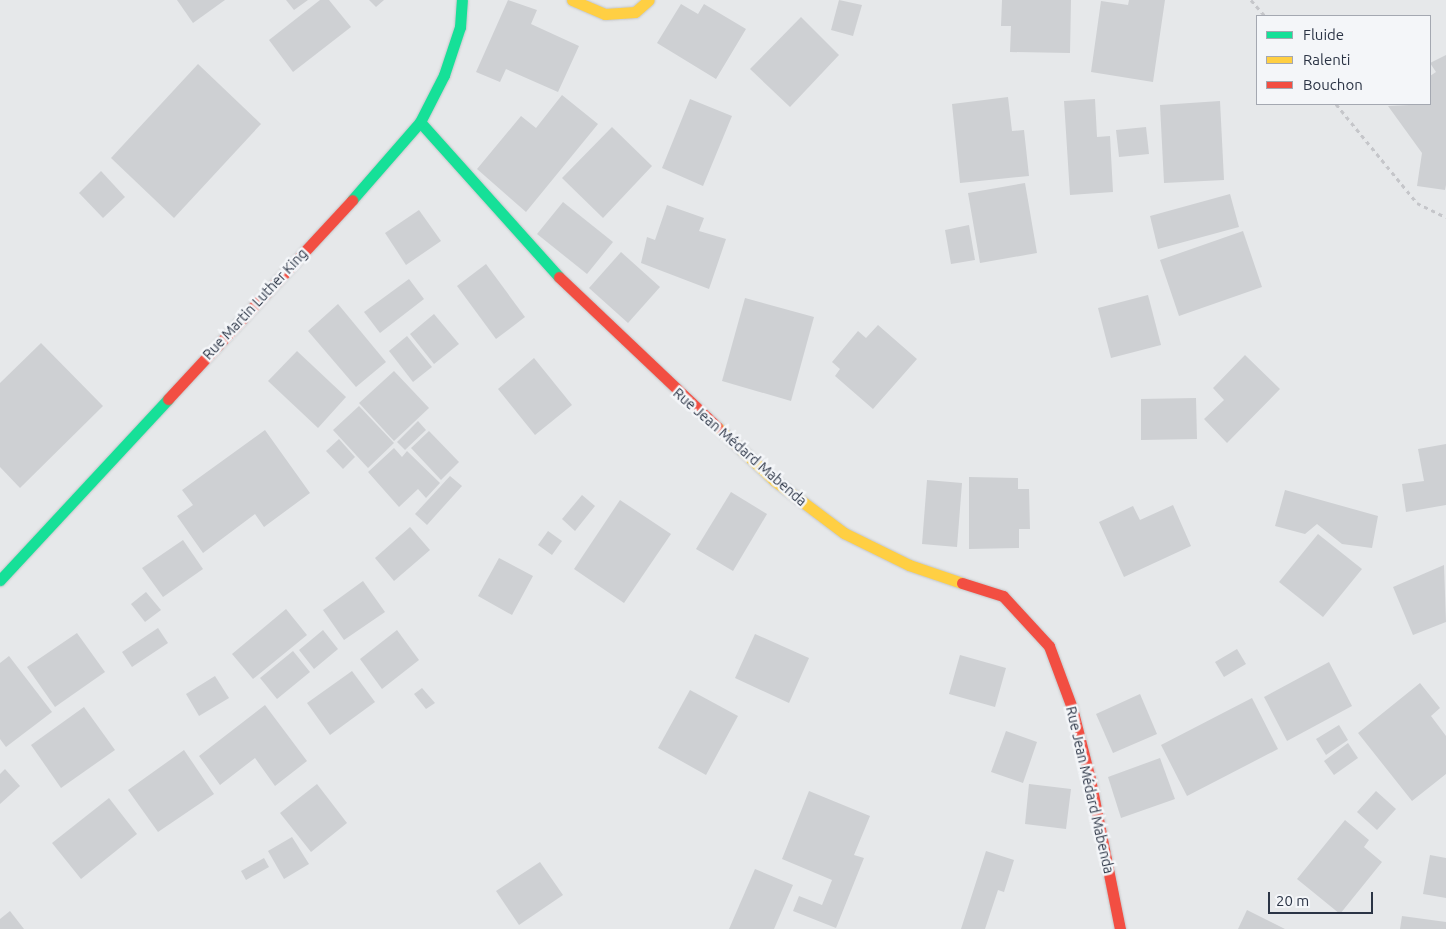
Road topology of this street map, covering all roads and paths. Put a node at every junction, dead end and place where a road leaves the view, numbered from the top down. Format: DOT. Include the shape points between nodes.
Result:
graph roads {
  1 [pos="462,0"];
  2 [pos="572,0"];
  3 [pos="649,0"];
  4 [pos="1251,0"];
  5 [pos="1263,15"];
  6 [pos="1337,105"];
  7 [pos="420,122"];
  8 [pos="1446,217"];
  9 [pos="0,580"];
  10 [pos="1120,929"];
  1 -- 7 [label="street, Rue Martin Luther King" via="460,26 444,75"];
  2 -- 3 [label="street" via="605,14 635,12"];
  4 -- 5 [label="path"];
  6 -- 8 [label="path" via="1417,203"];
  7 -- 9 [label="street, Rue Martin Luther King" via="332,222"];
  7 -- 10 [label="street, Rue Jean Médard Mabenda" via="578,299 775,481 844,533 909,565 1003,596 1049,646 1072,708 1090,779"];
}
